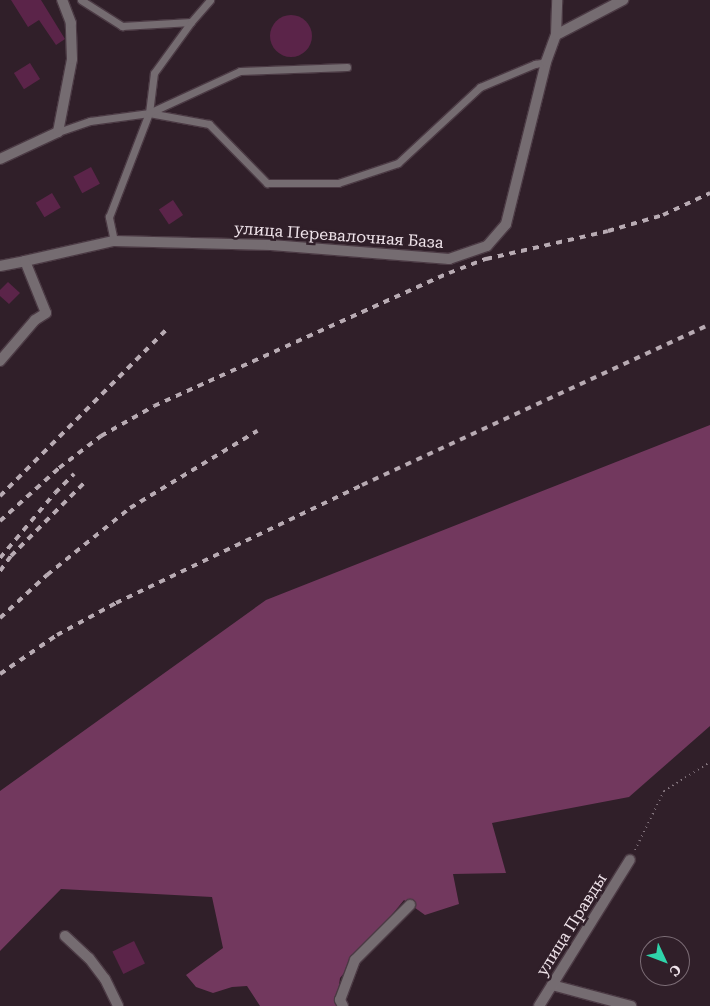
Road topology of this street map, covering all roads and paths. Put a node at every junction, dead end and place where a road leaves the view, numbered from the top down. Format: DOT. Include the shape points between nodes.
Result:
graph roads {
  1 [pos="62,0"];
  2 [pos="81,0"];
  3 [pos="210,0"];
  4 [pos="557,0"];
  5 [pos="623,0"];
  6 [pos="191,22"];
  7 [pos="556,36"];
  8 [pos="546,62"];
  9 [pos="347,67"];
  10 [pos="149,113"];
  11 [pos="58,132"];
  12 [pos="0,159"];
  13 [pos="114,241"];
  14 [pos="25,261"];
  15 [pos="0,266"];
  16 [pos="1,360"];
  17 [pos="710,762"];
  18 [pos="630,860"];
  19 [pos="410,905"];
  20 [pos="66,936"];
  21 [pos="552,985"];
  22 [pos="118,1006"];
  23 [pos="342,1006"];
  24 [pos="539,1006"];
  25 [pos="630,1006"];
  1 -- 11 [label="street" via="71,23 72,59"];
  2 -- 6 [label="lane" via="122,26"];
  3 -- 6 [label="lane"];
  4 -- 7 [label="street, улица Перевалочная База"];
  5 -- 7 [label="street"];
  6 -- 10 [label="lane" via="154,73"];
  7 -- 8 [label="street, улица Перевалочная База"];
  8 -- 10 [label="lane" via="480,87 398,163 338,183 267,183 209,124"];
  8 -- 13 [label="street, улица Перевалочная База" via="506,224 487,246 449,259 271,245"];
  9 -- 10 [label="lane" via="240,71"];
  10 -- 11 [label="lane" via="90,121"];
  10 -- 13 [label="lane" via="109,217"];
  11 -- 12 [label="street"];
  13 -- 14 [label="street, улица Перевалочная База"];
  14 -- 15 [label="street, улица Перевалочная База"];
  14 -- 16 [label="street" via="46,313 35,320"];
  17 -- 18 [label="path" via="664,791"];
  18 -- 21 [label="street, улица Правды"];
  19 -- 23 [label="street" via="355,960 340,1000"];
  20 -- 22 [label="street" via="105,978"];
  21 -- 24 [label="street, улица Правды"];
  21 -- 25 [label="street"];
}
